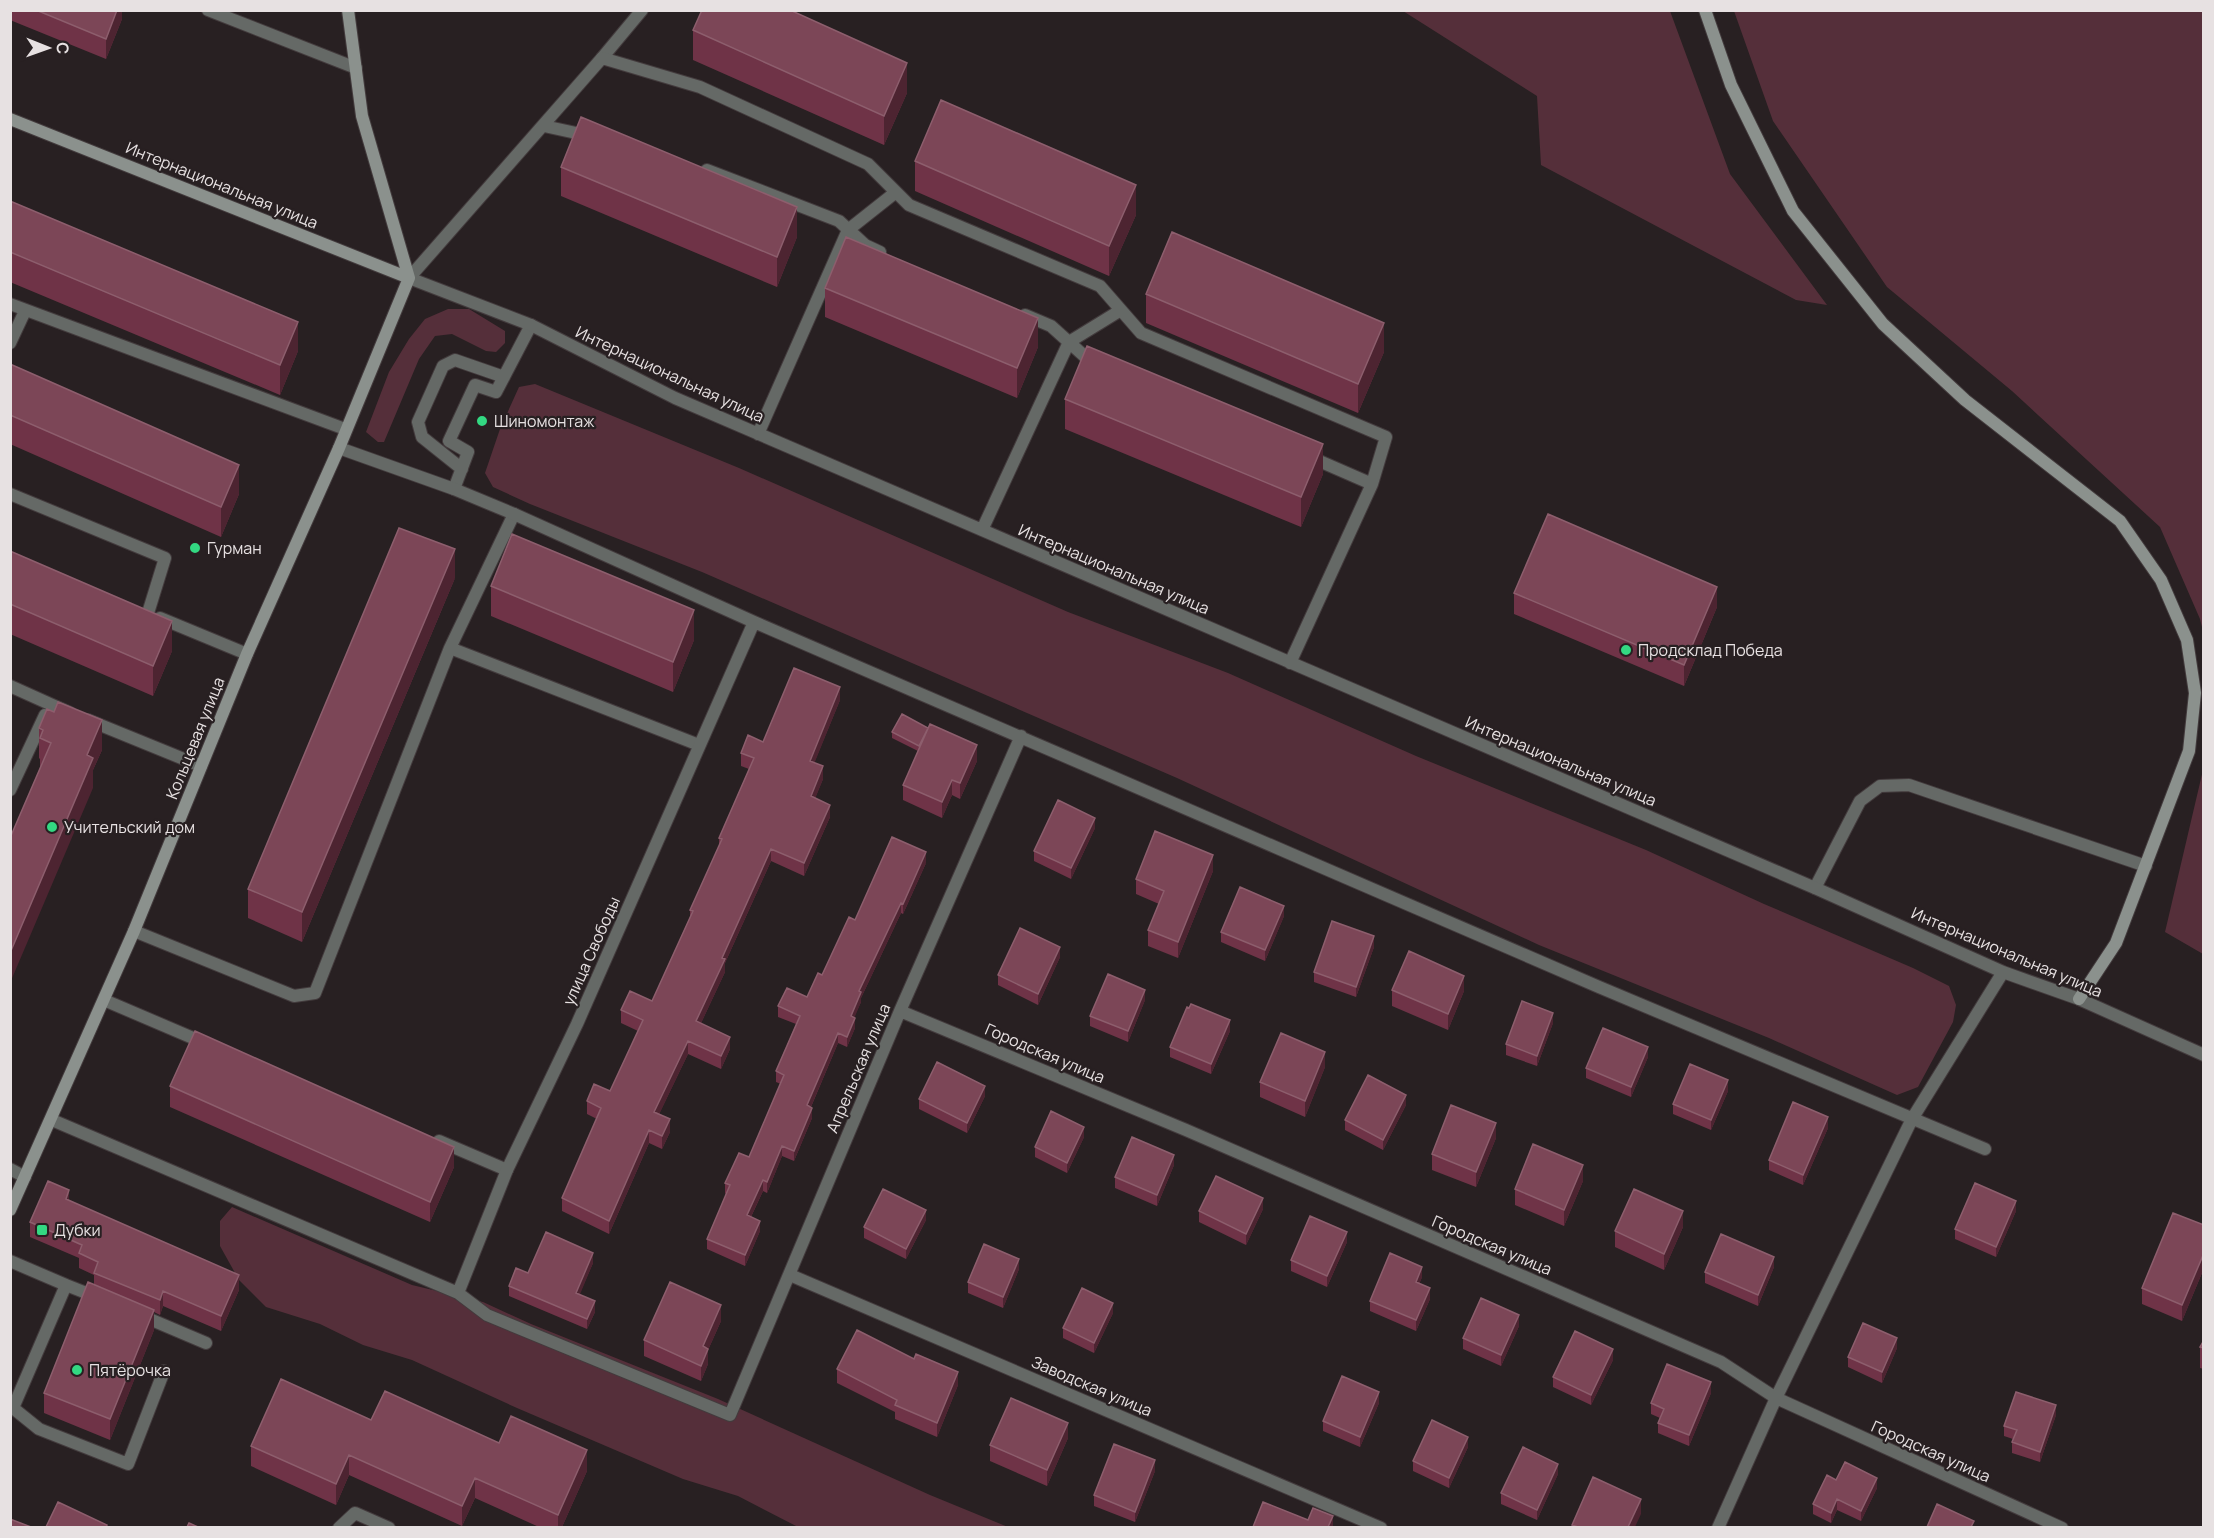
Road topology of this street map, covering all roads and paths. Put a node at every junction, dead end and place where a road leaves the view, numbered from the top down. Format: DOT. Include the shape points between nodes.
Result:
graph roads {
  1 [pos="208,10"];
  2 [pos="348,10"];
  3 [pos="642,10"];
  4 [pos="1705,10"];
  5 [pos="602,58"];
  6 [pos="356,68"];
  7 [pos="10,119"];
  8 [pos="544,126"];
  9 [pos="600,138"];
  10 [pos="699,167"];
  11 [pos="896,192"];
  12 [pos="848,230"];
  13 [pos="887,255"];
  14 [pos="409,278"];
  15 [pos="10,304"];
  16 [pos="25,310"];
  17 [pos="1121,310"];
  18 [pos="1018,312"];
  19 [pos="531,325"];
  20 [pos="1069,342"];
  21 [pos="10,343"];
  22 [pos="1112,372"];
  23 [pos="504,377"];
  24 [pos="345,429"];
  25 [pos="758,434"];
  26 [pos="339,448"];
  27 [pos="1296,451"];
  28 [pos="462,469"];
  29 [pos="1372,484"];
  30 [pos="453,489"];
  31 [pos="10,494"];
  32 [pos="514,513"];
  33 [pos="982,530"];
  34 [pos="754,622"];
  35 [pos="450,648"];
  36 [pos="247,654"];
  37 [pos="1290,663"];
  38 [pos="10,686"];
  39 [pos="50,705"];
  40 [pos="1021,736"];
  41 [pos="699,745"];
  42 [pos="201,766"];
  43 [pos="10,790"];
  44 [pos="2146,866"];
  45 [pos="1815,888"];
  46 [pos="134,931"];
  47 [pos="2003,972"];
  48 [pos="2079,999"];
  49 [pos="104,1000"];
  50 [pos="900,1011"];
  51 [pos="224,1050"];
  52 [pos="2204,1055"];
  53 [pos="1912,1119"];
  54 [pos="52,1120"];
  55 [pos="431,1137"];
  56 [pos="1985,1149"];
  57 [pos="10,1169"];
  58 [pos="507,1170"];
  59 [pos="25,1177"];
  60 [pos="10,1210"];
  61 [pos="10,1261"];
  62 [pos="790,1275"];
  63 [pos="66,1285"];
  64 [pos="458,1293"];
  65 [pos="109,1303"];
  66 [pos="131,1312"];
  67 [pos="206,1343"];
  68 [pos="164,1371"];
  69 [pos="1776,1398"];
  70 [pos="12,1407"];
  71 [pos="339,1527"];
  72 [pos="389,1527"];
  73 [pos="1381,1527"];
  74 [pos="1718,1527"];
  75 [pos="2062,1527"];
  1 -- 6 [label="street"];
  2 -- 6 [label="street"];
  3 -- 5 [label="street"];
  4 -- 44 [label="street" via="1731,85 1793,211 1883,324 1965,400 2120,521 2161,580 2187,640 2195,693 2190,751"];
  5 -- 8 [label="street"];
  5 -- 11 [label="street" via="700,87 868,164"];
  6 -- 14 [label="street" via="362,116"];
  7 -- 14 [label="street, Интернациональная улица"];
  8 -- 9 [label="street"];
  8 -- 14 [label="street"];
  10 -- 12 [label="street" via="839,221"];
  11 -- 12 [label="street"];
  11 -- 17 [label="street" via="909,205 1100,286"];
  12 -- 13 [label="street" via="865,245"];
  12 -- 25 [label="street"];
  14 -- 19 [label="street, Интернациональная улица"];
  14 -- 24 [label="street, Кольцевая улица"];
  15 -- 16 [label="street"];
  16 -- 21 [label="street"];
  16 -- 24 [label="street"];
  17 -- 20 [label="street"];
  17 -- 29 [label="street" via="1141,333 1386,437"];
  18 -- 20 [label="street" via="1052,326"];
  19 -- 23 [label="street"];
  19 -- 25 [label="street, Интернациональная улица" via="675,398"];
  20 -- 22 [label="street" via="1091,362"];
  20 -- 33 [label="street"];
  23 -- 28 [label="street" via="496,392 475,385 449,441 468,452"];
  23 -- 28 [label="street" via="455,360 443,366 417,422 422,437"];
  24 -- 26 [label="street, Кольцевая улица"];
  25 -- 33 [label="street, Интернациональная улица"];
  26 -- 30 [label="street"];
  26 -- 36 [label="street, Кольцевая улица"];
  27 -- 29 [label="street"];
  28 -- 30 [label="street"];
  29 -- 37 [label="street"];
  30 -- 32 [label="street"];
  31 -- 36 [label="street" via="165,558 142,610"];
  32 -- 34 [label="street"];
  32 -- 35 [label="street"];
  33 -- 37 [label="street, Интернациональная улица"];
  34 -- 40 [label="street"];
  34 -- 41 [label="street, улица Свободы"];
  35 -- 41 [label="street"];
  35 -- 46 [label="street" via="315,993 294,996"];
  36 -- 42 [label="street, Кольцевая улица"];
  37 -- 45 [label="street, Интернациональная улица"];
  38 -- 39 [label="street"];
  39 -- 42 [label="street"];
  39 -- 43 [label="street"];
  40 -- 50 [label="street, Апрельская улица"];
  40 -- 53 [label="street"];
  41 -- 58 [label="street, улица Свободы" via="577,1024"];
  42 -- 46 [label="street, Кольцевая улица"];
  44 -- 45 [label="street" via="1909,785 1880,786 1860,801"];
  44 -- 48 [label="street" via="2116,943"];
  45 -- 47 [label="street, Интернациональная улица"];
  46 -- 49 [label="street, Кольцевая улица"];
  47 -- 48 [label="street, Интернациональная улица"];
  47 -- 53 [label="street"];
  48 -- 52 [label="street, Интернациональная улица"];
  49 -- 51 [label="street"];
  49 -- 54 [label="street, Кольцевая улица"];
  50 -- 62 [label="street, Апрельская улица"];
  50 -- 69 [label="street, Городская улица" via="1186,1130 1720,1362"];
  53 -- 56 [label="street"];
  53 -- 69 [label="street"];
  54 -- 59 [label="street, Кольцевая улица"];
  54 -- 64 [label="street"];
  55 -- 58 [label="street"];
  57 -- 59 [label="street"];
  58 -- 64 [label="street, улица Свободы"];
  59 -- 60 [label="street, Кольцевая улица"];
  61 -- 63 [label="street"];
  62 -- 64 [label="street, Апрельская улица" via="730,1415 487,1315"];
  62 -- 73 [label="street, Заводская улица"];
  63 -- 65 [label="street"];
  63 -- 70 [label="street"];
  66 -- 67 [label="street"];
  68 -- 70 [label="street" via="128,1464 39,1429"];
  69 -- 74 [label="street"];
  69 -- 75 [label="street, Городская улица"];
  71 -- 72 [label="street" via="355,1513"];
}
